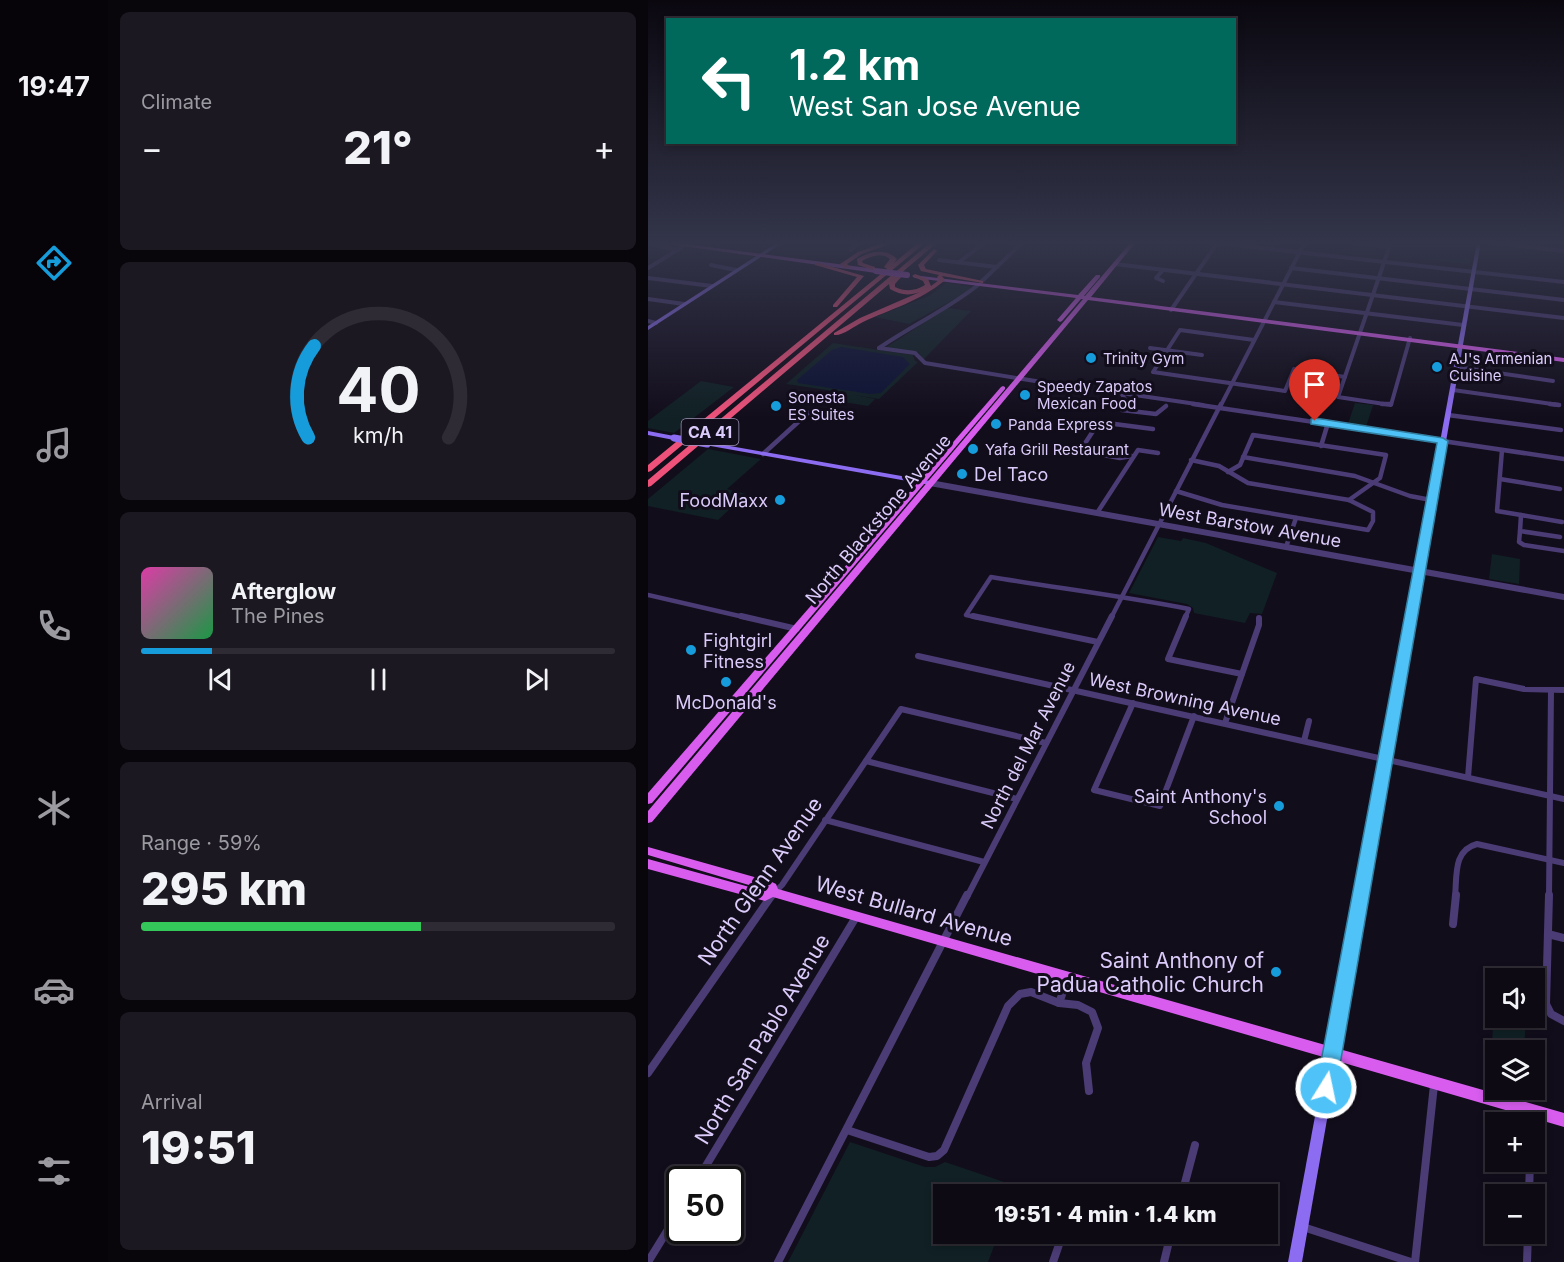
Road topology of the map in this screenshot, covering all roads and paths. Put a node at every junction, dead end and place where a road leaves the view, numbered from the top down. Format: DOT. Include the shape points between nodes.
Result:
graph roads {
  1 [pos="662,301"];
  2 [pos="689,301"];
  3 [pos="840,301"];
  4 [pos="850,301"];
  5 [pos="851,301"];
  6 [pos="866,301"];
  7 [pos="906,301"];
  8 [pos="956,301"];
  9 [pos="1080,301"];
  10 [pos="1115,301"];
  11 [pos="1177,301"];
  12 [pos="1371,301"];
  13 [pos="1420,301"];
  14 [pos="1469,301"];
  15 [pos="1274,302"];
  16 [pos="684,304"];
  17 [pos="1468,307"];
  18 [pos="1172,308"];
  19 [pos="836,313"];
  20 [pos="1367,313"];
  21 [pos="1564,318"];
  22 [pos="1264,320"];
  23 [pos="648,321"];
  24 [pos="656,323"];
  25 [pos="1463,326"];
  26 [pos="648,328"];
  27 [pos="1361,333"];
  28 [pos="1410,339"];
  29 [pos="1254,340"];
  30 [pos="1460,346"];
  31 [pos="1150,348"];
  32 [pos="1167,350"];
  33 [pos="1202,355"];
  34 [pos="1564,359"];
  35 [pos="1456,367"];
  36 [pos="1345,376"];
  37 [pos="758,378"];
  38 [pos="1015,378"];
  39 [pos="772,380"];
  40 [pos="1553,381"];
  41 [pos="1231,383"];
  42 [pos="1071,387"];
  43 [pos="1453,390"];
  44 [pos="1169,400"];
  45 [pos="1166,405"];
  46 [pos="1559,405"];
  47 [pos="1218,407"];
  48 [pos="1121,409"];
  49 [pos="982,412"];
  50 [pos="807,413"];
  51 [pos="1158,414"];
  52 [pos="1116,415"];
  53 [pos="1448,415"];
  54 [pos="1154,420"];
  55 [pos="1328,423"];
  56 [pos="1153,429"];
  57 [pos="1561,430"];
  58 [pos="648,433"];
  59 [pos="972,433"];
  60 [pos="1443,441"];
  61 [pos="1321,446"];
  62 [pos="1502,450"];
  63 [pos="1158,453"];
  64 [pos="763,454"];
  65 [pos="1132,456"];
  66 [pos="1244,457"];
  67 [pos="1564,459"];
  68 [pos="1191,460"];
  69 [pos="648,469"];
  70 [pos="1228,472"];
  71 [pos="1500,479"];
  72 [pos="1374,482"];
  73 [pos="926,483"];
  74 [pos="648,484"];
  75 [pos="1560,489"];
  76 [pos="1176,491"];
  77 [pos="1349,500"];
  78 [pos="1431,501"];
  79 [pos="1097,513"];
  80 [pos="1521,515"];
  81 [pos="1296,518"];
  82 [pos="1562,522"];
  83 [pos="1159,523"];
  84 [pos="1520,531"];
  85 [pos="1560,537"];
  86 [pos="1286,547"];
  87 [pos="1564,551"];
  88 [pos="1420,572"];
  89 [pos="648,595"];
  90 [pos="1122,596"];
  91 [pos="1564,597"];
  92 [pos="1258,618"];
  93 [pos="800,630"];
  94 [pos="1098,642"];
  95 [pos="918,656"];
  96 [pos="1242,674"];
  97 [pos="1074,690"];
  98 [pos="1551,690"];
  99 [pos="1564,690"];
  100 [pos="732,703"];
  101 [pos="1133,703"];
  102 [pos="901,709"];
  103 [pos="1194,716"];
  104 [pos="1309,721"];
  105 [pos="1225,723"];
  106 [pos="716,737"];
  107 [pos="701,738"];
  108 [pos="1304,741"];
  109 [pos="1046,743"];
  110 [pos="1386,759"];
  111 [pos="866,761"];
  112 [pos="1468,777"];
  113 [pos="1094,790"];
  114 [pos="1551,796"];
  115 [pos="666,798"];
  116 [pos="1017,799"];
  117 [pos="1564,799"];
  118 [pos="648,800"];
  119 [pos="1160,806"];
  120 [pos="648,819"];
  121 [pos="825,820"];
  122 [pos="1466,847"];
  123 [pos="648,851"];
  124 [pos="1549,860"];
  125 [pos="984,862"];
  126 [pos="1564,863"];
  127 [pos="648,864"];
  128 [pos="688,875"];
  129 [pos="748,880"];
  130 [pos="773,893"];
  131 [pos="856,917"];
  132 [pos="1453,924"];
  133 [pos="1548,934"];
  134 [pos="1564,938"];
  135 [pos="943,942"];
  136 [pos="1068,978"];
  137 [pos="1059,1003"];
  138 [pos="1564,1021"];
  139 [pos="1332,1054"];
  140 [pos="648,1073"];
  141 [pos="1434,1083"];
  142 [pos="1089,1091"];
  143 [pos="1518,1112"];
  144 [pos="1545,1118"];
  145 [pos="1564,1120"];
  146 [pos="847,1130"];
  147 [pos="1195,1145"];
  148 [pos="706,1166"];
  149 [pos="1185,1184"];
  150 [pos="1301,1227"];
  151 [pos="666,1233"];
  152 [pos="1059,1244"];
  153 [pos="1169,1244"];
  154 [pos="1528,1244"];
  155 [pos="648,1262"];
  156 [pos="778,1262"];
  157 [pos="1053,1262"];
  158 [pos="1164,1262"];
  159 [pos="1295,1262"];
  160 [pos="1413,1262"];
  161 [pos="1527,1262"];
  1 -- 16 [label="street"];
  2 -- 16 [label="main road"];
  3 -- 37 [label="highway"];
  4 -- 19 [label="highway"];
  5 -- 19 [label="highway, CA 41"];
  6 -- 39 [label="highway, CA 41"];
  7 -- 39 [label="highway" via="847,326"];
  8 -- 38 [label="street" via="879,348 915,353 925,363"];
  9 -- 38 [label="main road, North Blackstone Avenue"];
  10 -- 18 [label="main road"];
  11 -- 18 [label="street"];
  12 -- 20 [label="street"];
  13 -- 17 [label="street"];
  14 -- 17 [label="main road"];
  15 -- 20 [label="street"];
  15 -- 22 [label="street, North del Mar Avenue"];
  16 -- 24 [label="main road"];
  17 -- 21 [label="street"];
  17 -- 25 [label="main road"];
  18 -- 22 [label="main road"];
  19 -- 37 [label="highway, CA 41"];
  20 -- 25 [label="street"];
  20 -- 27 [label="street"];
  22 -- 27 [label="main road"];
  22 -- 29 [label="street, North del Mar Avenue"];
  23 -- 24 [label="street"];
  24 -- 26 [label="main road"];
  25 -- 30 [label="main road"];
  27 -- 28 [label="main road"];
  27 -- 36 [label="street"];
  28 -- 30 [label="main road"];
  28 -- 36 [label="street" via="1391,405 1338,397"];
  29 -- 32 [label="street" via="1180,330"];
  29 -- 41 [label="street, North del Mar Avenue"];
  30 -- 34 [label="main road"];
  30 -- 35 [label="main road"];
  31 -- 32 [label="street"];
  32 -- 33 [label="street"];
  32 -- 41 [label="street" via="1153,372"];
  35 -- 40 [label="street"];
  35 -- 43 [label="main road"];
  36 -- 41 [label="street" via="1294,369 1285,391"];
  37 -- 69 [label="highway, CA 41"];
  38 -- 42 [label="street"];
  38 -- 49 [label="main road, North Blackstone Avenue"];
  38 -- 59 [label="main road, North Blackstone Avenue"];
  39 -- 74 [label="highway, CA 41"];
  41 -- 47 [label="street, North del Mar Avenue"];
  43 -- 46 [label="street"];
  43 -- 53 [label="main road"];
  44 -- 45 [label="street"];
  44 -- 47 [label="street"];
  44 -- 48 [label="street" via="1120,393 1125,399"];
  45 -- 51 [label="street"];
  47 -- 55 [label="street"];
  47 -- 68 [label="street, North del Mar Avenue"];
  48 -- 51 [label="street"];
  48 -- 52 [label="street"];
  49 -- 59 [label="main road"];
  49 -- 73 [label="main road, North Blackstone Avenue"];
  50 -- 64 [label="street"];
  51 -- 54 [label="street"];
  53 -- 57 [label="street"];
  53 -- 60 [label="main road"];
  55 -- 60 [label="street"];
  55 -- 61 [label="street"];
  56 -- 65 [label="street" via="1099,422 1080,450 1108,457"];
  58 -- 64 [label="main road, bridge"];
  59 -- 73 [label="main road, North Blackstone Avenue"];
  60 -- 62 [label="street"];
  60 -- 78 [label="main road"];
  61 -- 66 [label="street" via="1253,435"];
  61 -- 72 [label="street" via="1386,456 1382,474"];
  62 -- 67 [label="street"];
  62 -- 71 [label="street"];
  63 -- 65 [label="street" via="1138,450"];
  64 -- 73 [label="main road"];
  65 -- 79 [label="street"];
  66 -- 70 [label="street" via="1240,465"];
  66 -- 72 [label="street"];
  68 -- 70 [label="street"];
  68 -- 76 [label="street, North del Mar Avenue"];
  70 -- 77 [label="street" via="1248,483"];
  71 -- 75 [label="street"];
  71 -- 80 [label="street" via="1497,512"];
  72 -- 77 [label="street"];
  72 -- 78 [label="street"];
  73 -- 79 [label="street, West Barstow Avenue"];
  73 -- 93 [label="main road, North Blackstone Avenue"];
  76 -- 81 [label="street" via="1222,505"];
  76 -- 83 [label="street, North del Mar Avenue"];
  77 -- 81 [label="street" via="1373,512 1368,530"];
  78 -- 88 [label="main road"];
  79 -- 83 [label="street, West Barstow Avenue"];
  80 -- 82 [label="street"];
  80 -- 84 [label="street"];
  81 -- 86 [label="street"];
  83 -- 86 [label="street, West Barstow Avenue"];
  83 -- 90 [label="street, North del Mar Avenue"];
  84 -- 85 [label="street"];
  84 -- 87 [label="street" via="1519,542"];
  86 -- 88 [label="street, West Barstow Avenue"];
  88 -- 91 [label="street, West Barstow Avenue"];
  88 -- 110 [label="main road"];
  89 -- 93 [label="street"];
  90 -- 94 [label="street, North del Mar Avenue"];
  90 -- 94 [label="street" via="991,577 966,615"];
  90 -- 96 [label="street" via="1189,609 1168,659"];
  92 -- 96 [label="street"];
  93 -- 100 [label="main road, North Blackstone Avenue"];
  93 -- 106 [label="main road, North Blackstone Avenue"];
  94 -- 97 [label="street, North del Mar Avenue"];
  95 -- 97 [label="street, West Browning Avenue"];
  96 -- 105 [label="street"];
  97 -- 101 [label="street, West Browning Avenue"];
  97 -- 109 [label="street, North del Mar Avenue"];
  98 -- 99 [label="street"];
  98 -- 112 [label="street" via="1476,679"];
  98 -- 114 [label="street"];
  100 -- 106 [label="main road" via="733,708 714,731"];
  100 -- 107 [label="main road, North Blackstone Avenue"];
  101 -- 103 [label="street, West Browning Avenue"];
  101 -- 113 [label="street"];
  102 -- 109 [label="street"];
  102 -- 111 [label="street, North Glenn Avenue"];
  103 -- 105 [label="street, West Browning Avenue"];
  103 -- 119 [label="street"];
  104 -- 108 [label="street"];
  105 -- 108 [label="street, West Browning Avenue"];
  106 -- 115 [label="main road, North Blackstone Avenue"];
  107 -- 115 [label="main road" via="702,745"];
  107 -- 118 [label="main road, North Blackstone Avenue"];
  108 -- 110 [label="street, West Browning Avenue"];
  109 -- 116 [label="street, North del Mar Avenue"];
  110 -- 112 [label="street, West Browning Avenue"];
  110 -- 139 [label="main road"];
  111 -- 116 [label="street"];
  111 -- 121 [label="street, North Glenn Avenue"];
  112 -- 114 [label="street, West Browning Avenue"];
  113 -- 119 [label="street"];
  114 -- 117 [label="street, West Browning Avenue"];
  114 -- 124 [label="street"];
  115 -- 120 [label="main road, North Blackstone Avenue"];
  116 -- 125 [label="street, North del Mar Avenue"];
  121 -- 125 [label="street"];
  121 -- 130 [label="street, North Glenn Avenue"];
  122 -- 124 [label="street" via="1490,846"];
  122 -- 132 [label="street" via="1459,857"];
  123 -- 129 [label="main road, West Bullard Avenue"];
  124 -- 126 [label="street"];
  124 -- 133 [label="street"];
  125 -- 135 [label="street, North del Mar Avenue"];
  127 -- 128 [label="main road, West Bullard Avenue"];
  128 -- 129 [label="main road" via="699,872"];
  128 -- 130 [label="main road, West Bullard Avenue" via="765,896"];
  129 -- 130 [label="main road, West Bullard Avenue" via="772,887"];
  130 -- 131 [label="main road, West Bullard Avenue"];
  130 -- 140 [label="street, North Glenn Avenue"];
  131 -- 135 [label="main road, West Bullard Avenue"];
  131 -- 148 [label="street, North San Pablo Avenue"];
  133 -- 134 [label="street"];
  133 -- 138 [label="street" via="1546,1004 1551,1014"];
  135 -- 136 [label="main road, West Bullard Avenue"];
  135 -- 146 [label="street, North del Mar Avenue"];
  136 -- 137 [label="street"];
  136 -- 139 [label="main road, West Bullard Avenue"];
  137 -- 142 [label="street" via="1087,1008 1096,1019 1098,1028 1086,1063"];
  137 -- 146 [label="street" via="1031,992 1010,1001 944,1150 937,1156 929,1157"];
  139 -- 141 [label="main road, West Bullard Avenue"];
  139 -- 150 [label="main road"];
  141 -- 143 [label="main road, West Bullard Avenue"];
  141 -- 160 [label="street"];
  144 -- 145 [label="main road, West Bullard Avenue"];
  146 -- 156 [label="street, North del Mar Avenue"];
  147 -- 149 [label="street"];
  150 -- 159 [label="main road"];
  150 -- 160 [label="street"];
  151 -- 155 [label="street"];
  152 -- 157 [label="street"];
  153 -- 158 [label="street"];
  154 -- 161 [label="street"];
}
